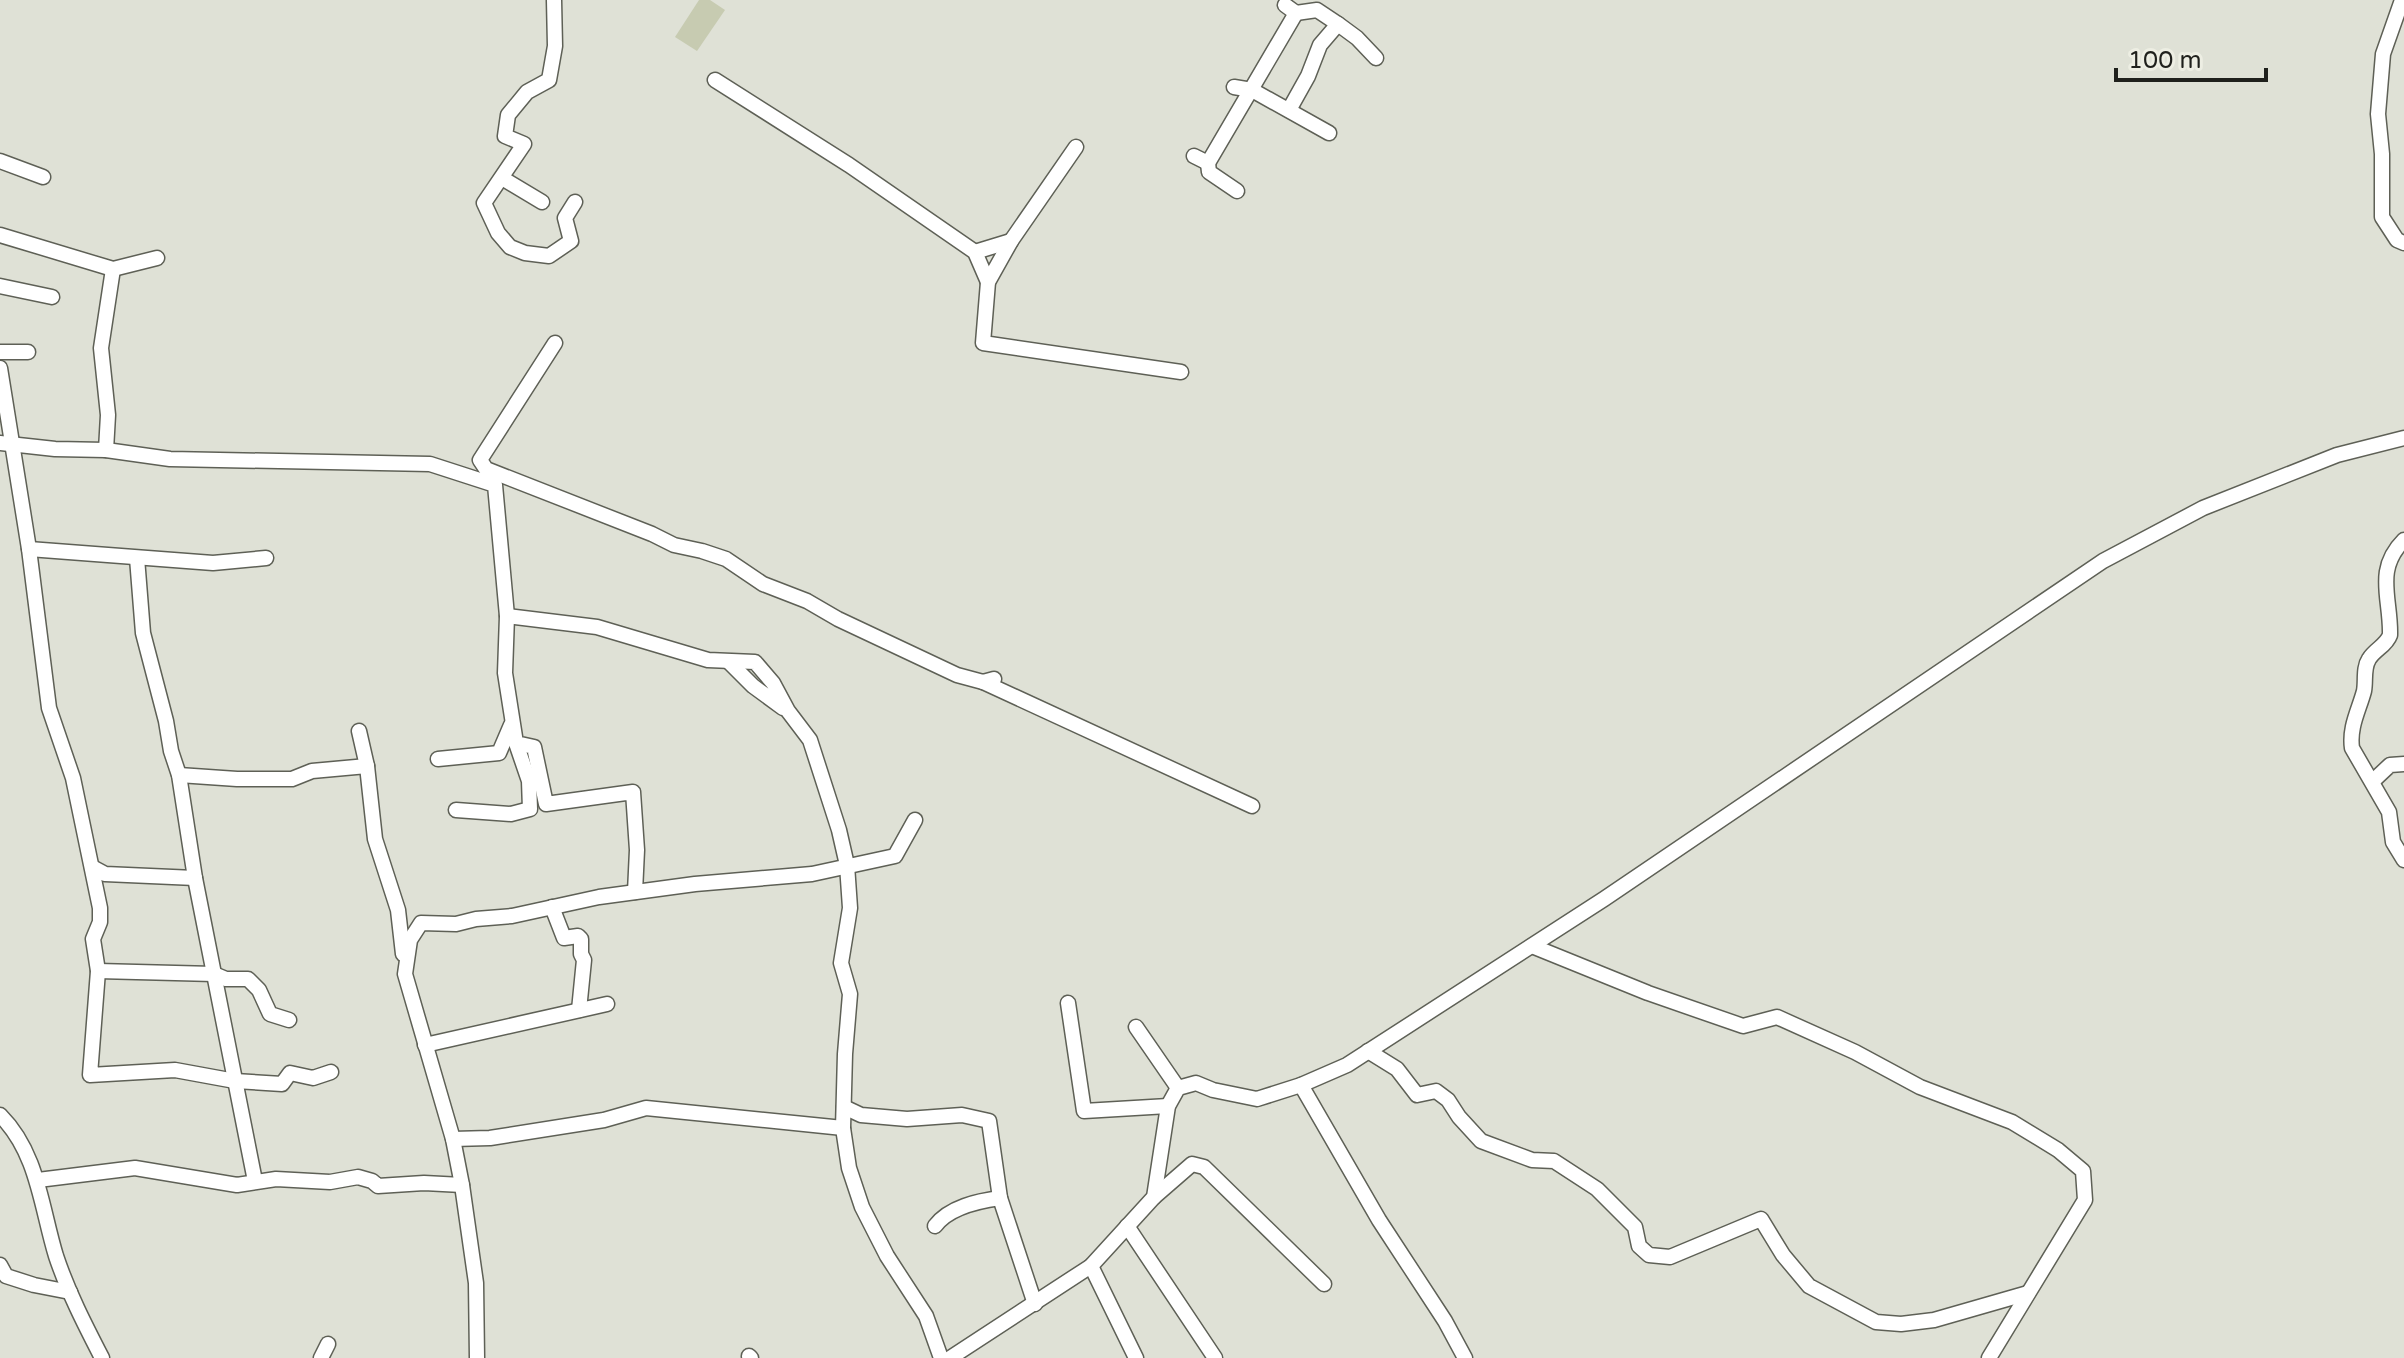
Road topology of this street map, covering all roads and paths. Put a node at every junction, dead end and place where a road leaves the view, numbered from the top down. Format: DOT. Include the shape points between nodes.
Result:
graph roads {
  1 [pos="554,0"];
  2 [pos="2402,0"];
  3 [pos="1338,24"];
  4 [pos="1376,58"];
  5 [pos="715,80"];
  6 [pos="1234,87"];
  7 [pos="1252,90"];
  8 [pos="1289,110"];
  9 [pos="1329,133"];
  10 [pos="1076,147"];
  11 [pos="0,161"];
  12 [pos="43,177"];
  13 [pos="502,178"];
  14 [pos="1237,191"];
  15 [pos="542,202"];
  16 [pos="575,202"];
  17 [pos="0,235"];
  18 [pos="1011,241"];
  19 [pos="2404,243"];
  20 [pos="975,252"];
  21 [pos="157,258"];
  22 [pos="113,269"];
  23 [pos="988,282"];
  24 [pos="0,286"];
  25 [pos="52,297"];
  26 [pos="555,343"];
  27 [pos="0,352"];
  28 [pos="28,352"];
  29 [pos="0,368"];
  30 [pos="1181,372"];
  31 [pos="2404,438"];
  32 [pos="5,443"];
  33 [pos="106,450"];
  34 [pos="2404,540"];
  35 [pos="29,549"];
  36 [pos="137,558"];
  37 [pos="266,558"];
  38 [pos="507,616"];
  39 [pos="511,725"];
  40 [pos="359,731"];
  41 [pos="516,743"];
  42 [pos="438,759"];
  43 [pos="2404,764"];
  44 [pos="367,766"];
  45 [pos="179,775"];
  46 [pos="2373,781"];
  47 [pos="1252,806"];
  48 [pos="456,810"];
  49 [pos="915,820"];
  50 [pos="2404,860"];
  51 [pos="847,865"];
  52 [pos="92,867"];
  53 [pos="195,878"];
  54 [pos="635,892"];
  55 [pos="552,907"];
  56 [pos="1532,946"];
  57 [pos="98,971"];
  58 [pos="214,974"];
  59 [pos="405,974"];
  60 [pos="1068,1003"];
  61 [pos="607,1004"];
  62 [pos="579,1010"];
  63 [pos="289,1020"];
  64 [pos="1136,1027"];
  65 [pos="425,1045"];
  66 [pos="1368,1051"];
  67 [pos="331,1072"];
  68 [pos="235,1081"];
  69 [pos="1301,1085"];
  70 [pos="1178,1088"];
  71 [pos="1168,1106"];
  72 [pos="844,1107"];
  73 [pos="0,1115"];
  74 [pos="843,1128"];
  75 [pos="453,1139"];
  76 [pos="38,1180"];
  77 [pos="255,1181"];
  78 [pos="462,1185"];
  79 [pos="1154,1197"];
  80 [pos="1000,1198"];
  81 [pos="935,1226"];
  82 [pos="1127,1226"];
  83 [pos="1091,1266"];
  84 [pos="2,1272"];
  85 [pos="1324,1284"];
  86 [pos="70,1292"];
  87 [pos="2028,1293"];
  88 [pos="1035,1304"];
  89 [pos="966,1352"];
  90 [pos="102,1358"];
  91 [pos="477,1358"];
  92 [pos="941,1358"];
  93 [pos="950,1358"];
  94 [pos="1136,1358"];
  95 [pos="1215,1358"];
  96 [pos="1465,1358"];
  97 [pos="1989,1358"];
  1 -- 13 [label="street" via="549,80 527,92 508,115 505,136 524,144"];
  2 -- 19 [label="street" via="2383,54 2378,114 2382,217"];
  3 -- 4 [label="street"];
  3 -- 7 [label="street" via="1317,10 1290,9"];
  3 -- 8 [label="street" via="1320,45"];
  5 -- 20 [label="street"];
  6 -- 7 [label="street"];
  7 -- 8 [label="street"];
  7 -- 14 [label="street" via="1201,159 1209,172"];
  8 -- 9 [label="street"];
  10 -- 18 [label="street"];
  11 -- 12 [label="street"];
  13 -- 15 [label="street"];
  13 -- 16 [label="street" via="484,203 498,233 510,247 525,253 549,256 571,241 565,218"];
  17 -- 22 [label="street"];
  18 -- 20 [label="street"];
  18 -- 23 [label="street"];
  20 -- 23 [label="street"];
  21 -- 22 [label="street"];
  22 -- 33 [label="street" via="101,348"];
  23 -- 30 [label="street" via="983,343"];
  24 -- 25 [label="street"];
  26 -- 47 [label="street" via="480,460 486,469 674,545 726,559 763,584 957,675 988,681"];
  27 -- 28 [label="street"];
  29 -- 32 [label="street"];
  31 -- 56 [label="street" via="2337,455 2203,508 2103,561"];
  32 -- 33 [label="street"];
  32 -- 35 [label="street"];
  33 -- 38 [label="street" via="170,459 430,464 495,485"];
  34 -- 46 [label="street" via="2390,556 2387,571 2390,635 2368,660 2351,742"];
  35 -- 36 [label="street"];
  35 -- 52 [label="street" via="49,708 73,778"];
  36 -- 37 [label="street" via="213,563"];
  36 -- 45 [label="street" via="143,633"];
  38 -- 39 [label="street" via="505,673"];
  38 -- 51 [label="street" via="597,627 708,660 755,662 810,740"];
  39 -- 41 [label="street"];
  39 -- 42 [label="street" via="499,753"];
  40 -- 44 [label="street"];
  41 -- 48 [label="street" via="529,781 530,809 511,814"];
  41 -- 54 [label="street" via="534,747 546,804 633,792"];
  43 -- 46 [label="street" via="2390,765"];
  44 -- 45 [label="street" via="312,771 292,779"];
  44 -- 59 [label="street" via="375,839 398,910"];
  45 -- 53 [label="street"];
  46 -- 50 [label="street"];
  49 -- 51 [label="street" via="895,856"];
  51 -- 54 [label="street" via="812,874"];
  51 -- 72 [label="street" via="850,908 841,963 850,994"];
  52 -- 53 [label="street" via="105,874"];
  52 -- 57 [label="street" via="100,908 93,939"];
  53 -- 58 [label="street"];
  54 -- 55 [label="street"];
  55 -- 59 [label="street" via="456,924 421,923 410,940"];
  55 -- 62 [label="street" via="564,938 581,939"];
  56 -- 66 [label="street"];
  56 -- 87 [label="street" via="1743,1026 1777,1017 1920,1087 2012,1122 2058,1150 2083,1171 2085,1200"];
  57 -- 58 [label="street"];
  57 -- 68 [label="street" via="90,1075 175,1070"];
  58 -- 63 [label="street" via="248,979 270,1014"];
  58 -- 68 [label="street"];
  59 -- 65 [label="street"];
  60 -- 71 [label="street" via="1084,1111"];
  61 -- 62 [label="street"];
  62 -- 65 [label="street"];
  64 -- 70 [label="street"];
  65 -- 75 [label="street"];
  66 -- 69 [label="street"];
  66 -- 87 [label="street" via="1397,1069 1417,1095 1436,1091 1448,1100 1481,1141 1532,1160 1554,1161 1597,1189 1635,1227 1639,1246 1649,1255 1670,1257 1761,1219 1809,1286 1876,1322 1934,1320"];
  67 -- 68 [label="street" via="313,1078 290,1073 282,1084"];
  68 -- 77 [label="street"];
  69 -- 70 [label="street" via="1257,1099 1196,1083"];
  69 -- 96 [label="street"];
  70 -- 71 [label="street"];
  71 -- 79 [label="street"];
  72 -- 74 [label="street"];
  72 -- 80 [label="street" via="861,1115 962,1115 989,1121"];
  73 -- 76 [label="street" via="12,1127"];
  74 -- 75 [label="street" via="646,1108 604,1120"];
  74 -- 92 [label="street" via="862,1207 926,1316"];
  75 -- 78 [label="street"];
  76 -- 77 [label="street" via="135,1168 237,1185"];
  76 -- 86 [label="street"];
  77 -- 78 [label="street" via="358,1177 378,1186"];
  78 -- 91 [label="street" via="476,1283"];
  79 -- 82 [label="street"];
  79 -- 85 [label="street" via="1192,1164 1204,1167"];
  80 -- 81 [label="street" via="976,1201"];
  80 -- 88 [label="street"];
  82 -- 83 [label="street"];
  82 -- 95 [label="street"];
  83 -- 88 [label="street"];
  83 -- 94 [label="street"];
  84 -- 86 [label="street"];
  86 -- 90 [label="street"];
  87 -- 97 [label="street"];
  88 -- 89 [label="street"];
  89 -- 93 [label="street"];
}
